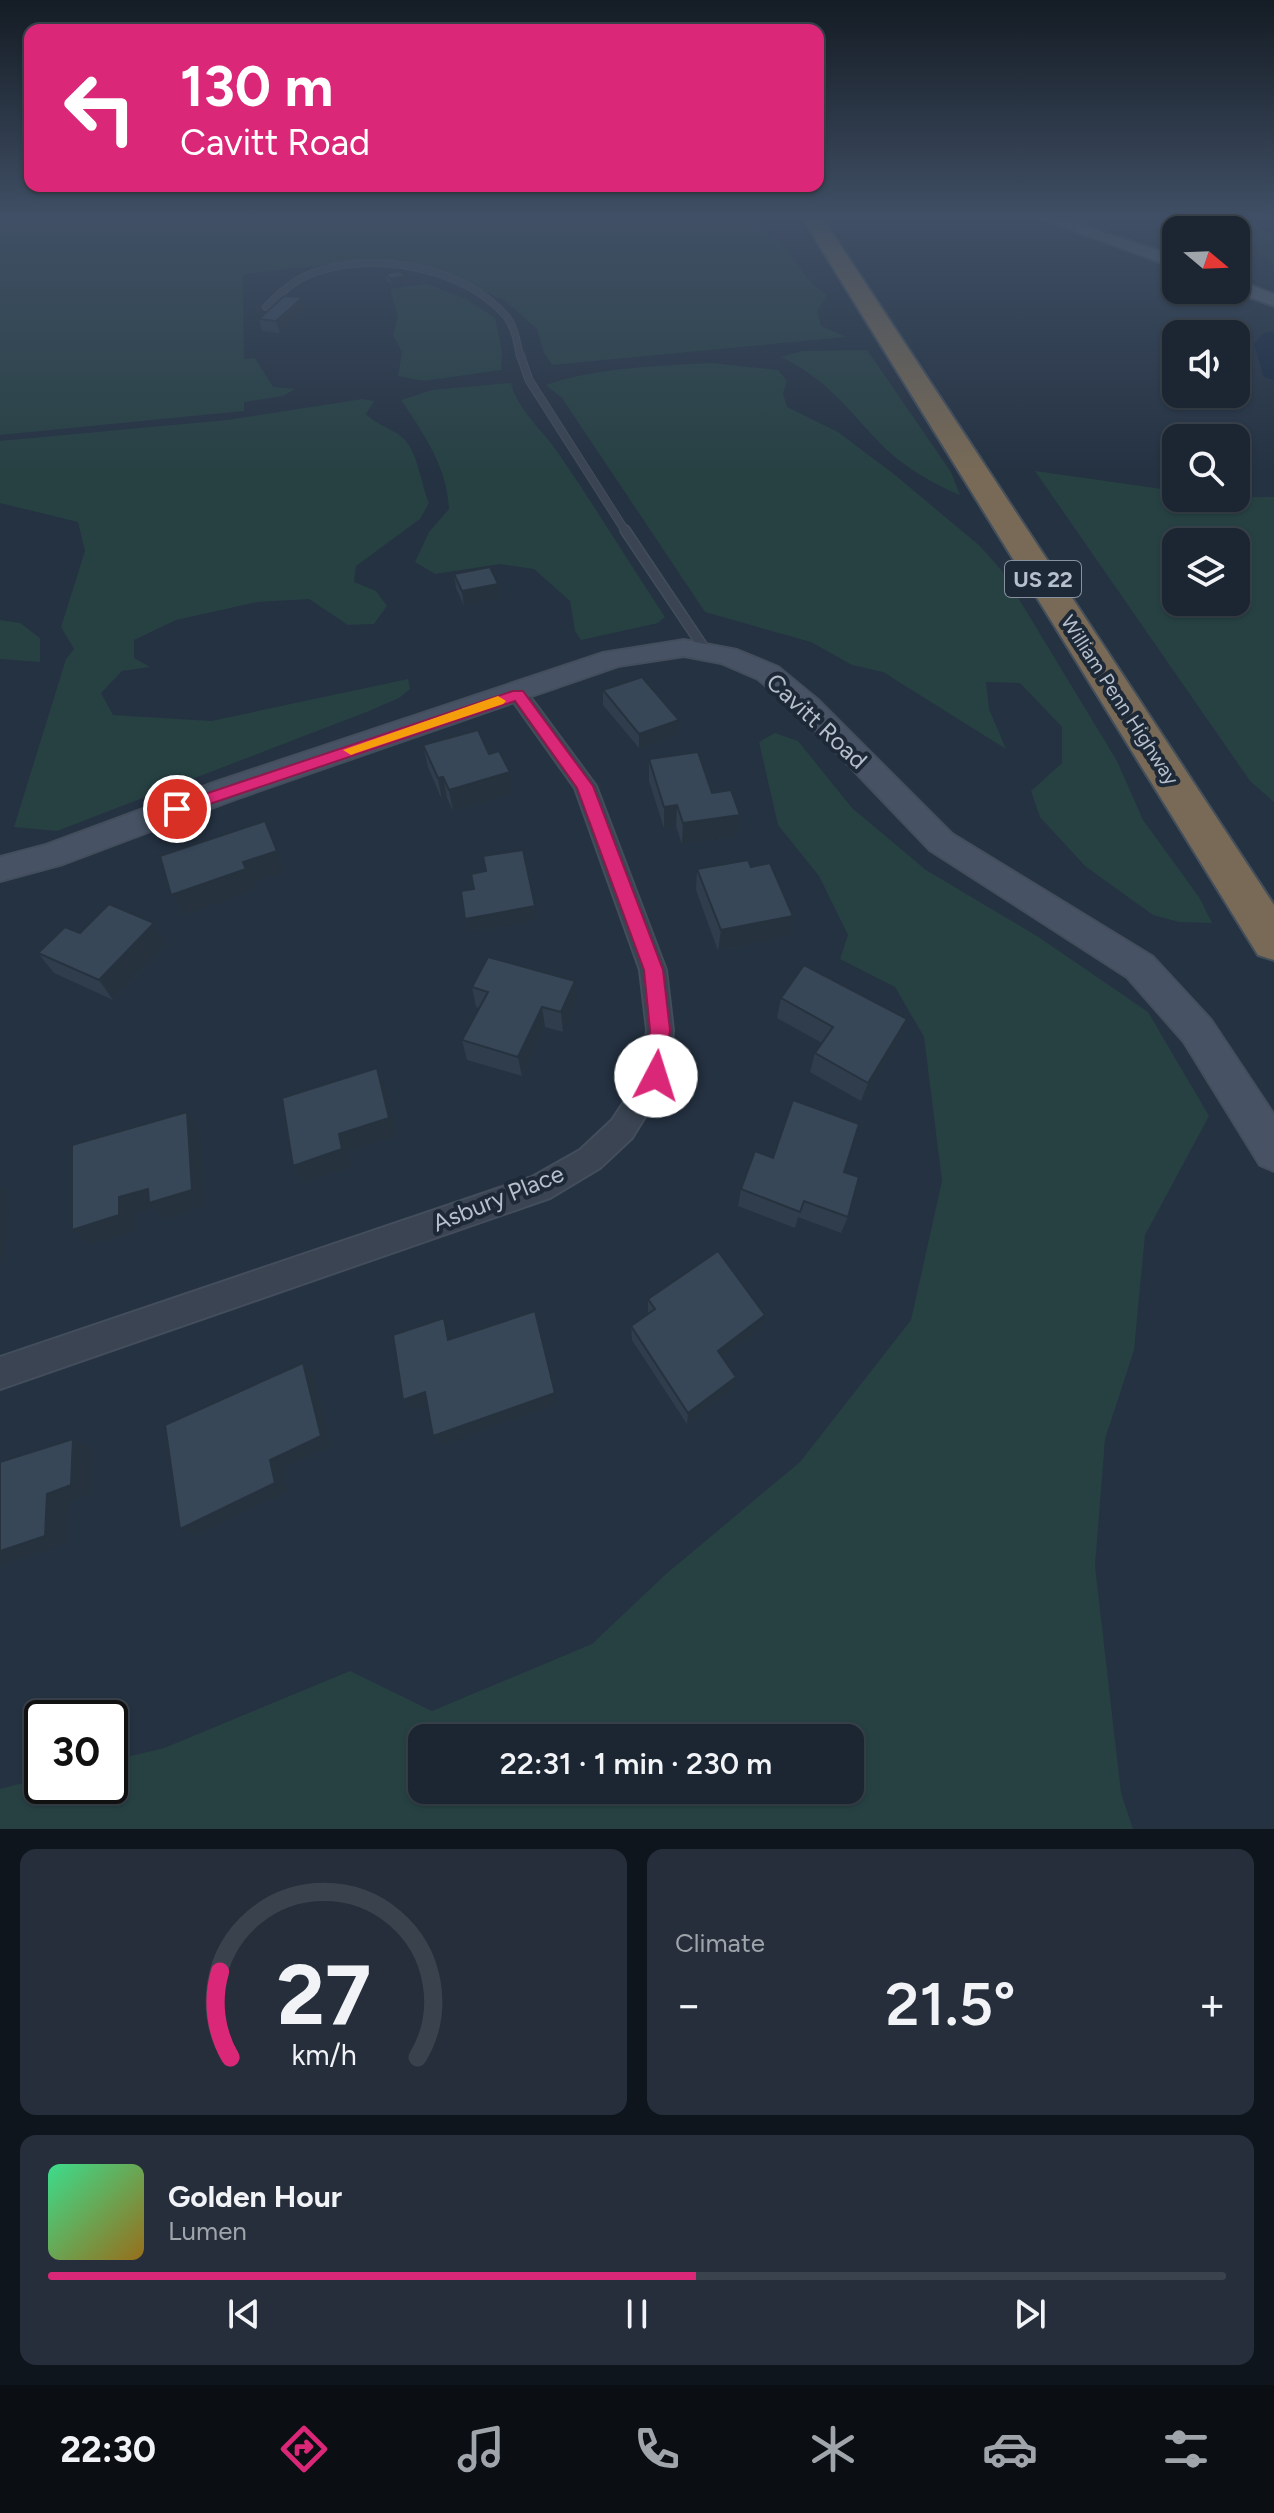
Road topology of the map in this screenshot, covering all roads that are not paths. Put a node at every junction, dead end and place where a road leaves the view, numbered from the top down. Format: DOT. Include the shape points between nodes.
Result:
graph roads {
  1 [pos="272,301"];
  2 [pos="489,301"];
  3 [pos="865,301"];
  4 [pos="884,301"];
  5 [pos="266,307"];
  6 [pos="706,651"];
  7 [pos="518,694"];
  8 [pos="0,869"];
  9 [pos="1274,886"];
  10 [pos="1274,942"];
  11 [pos="1274,1152"];
  12 [pos="0,1373"];
  1 -- 5 [label="lane"];
  2 -- 6 [label="lane" via="509,319 526,376"];
  3 -- 10 [label="highway, William Penn Highway / US 22"];
  4 -- 9 [label="highway, William Penn Highway / US 22"];
  6 -- 7 [label="street, Cavitt Road" via="641,652"];
  6 -- 11 [label="street, Cavitt Road" via="768,673 808,706 941,842 1140,967 1204,1039"];
  7 -- 8 [label="street, Cavitt Road" via="230,789 52,856"];
  7 -- 12 [label="street, Asbury Place" via="585,786 653,970 660,1030 656,1076 622,1129 590,1159 540,1188"];
}
